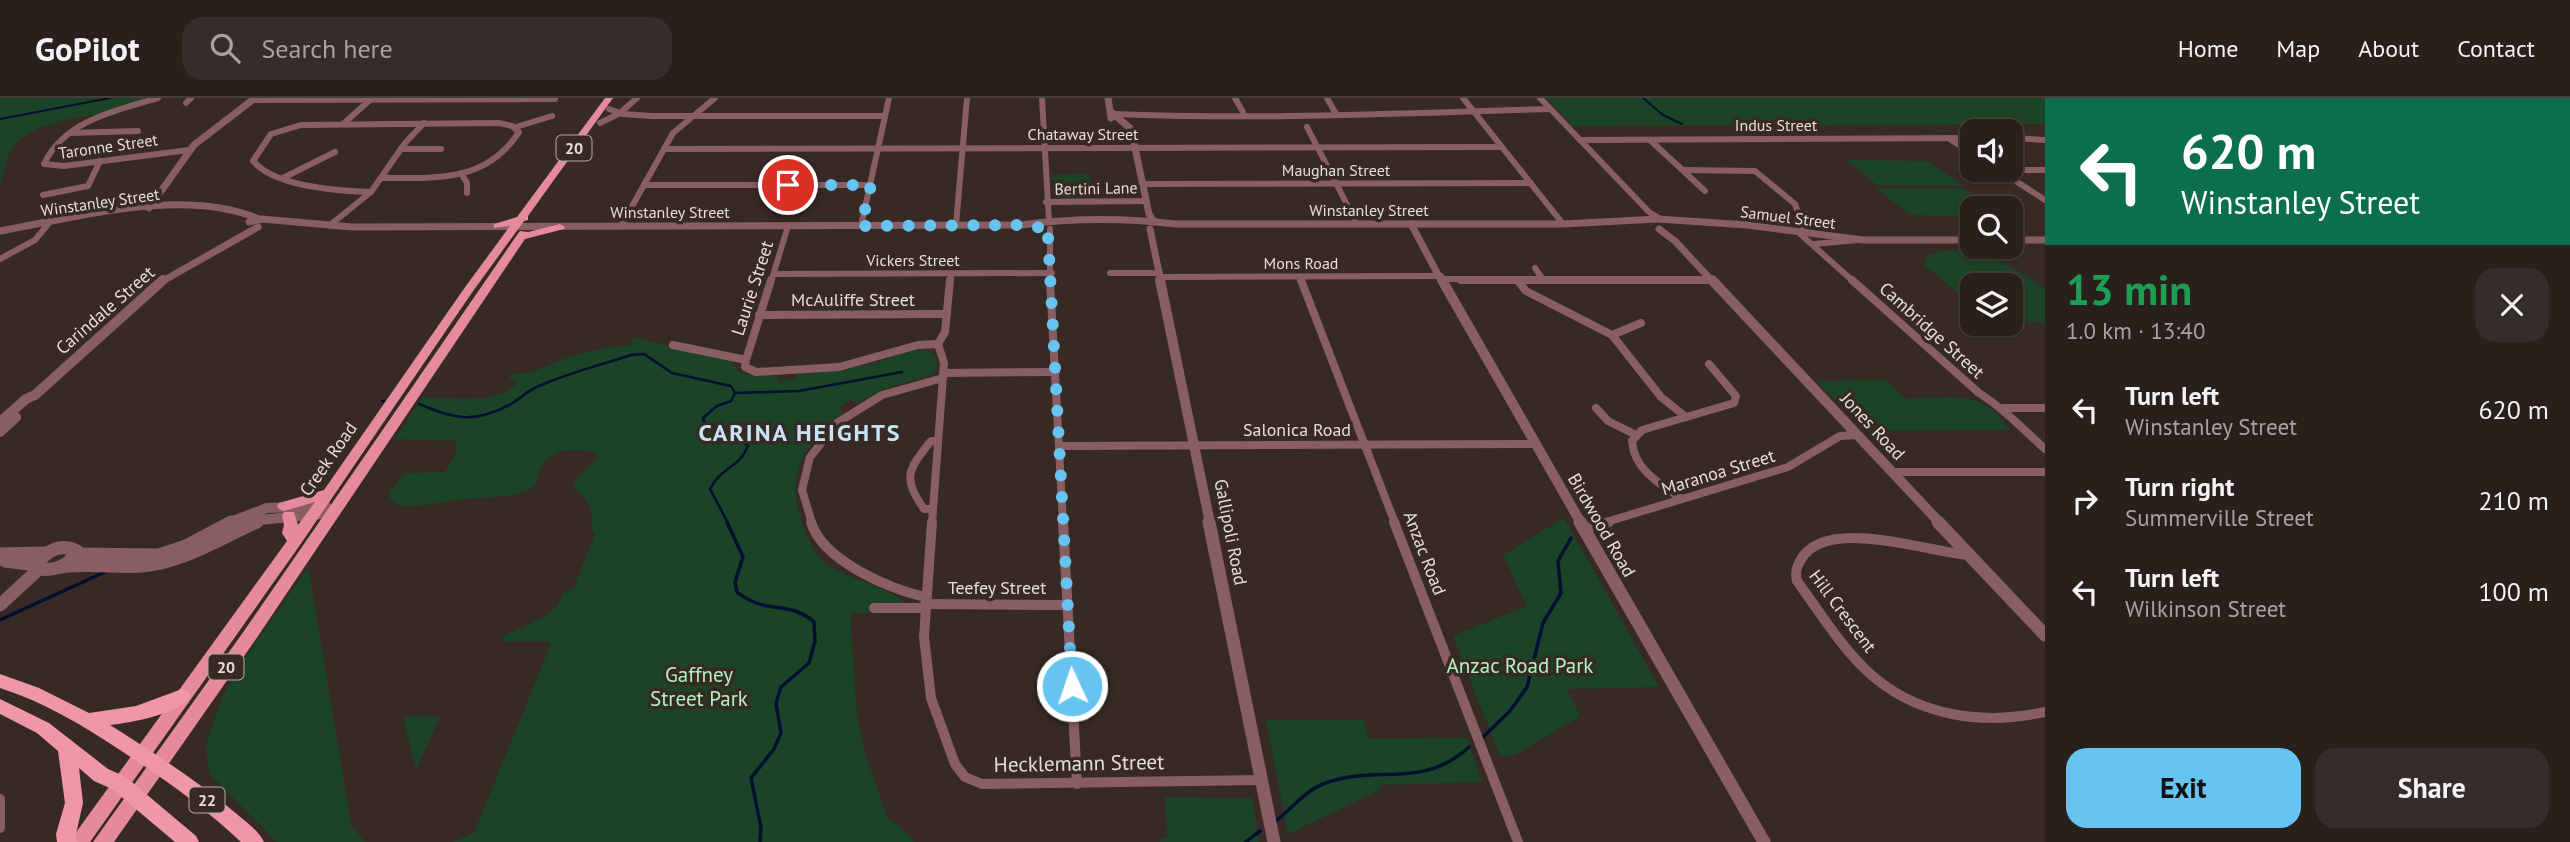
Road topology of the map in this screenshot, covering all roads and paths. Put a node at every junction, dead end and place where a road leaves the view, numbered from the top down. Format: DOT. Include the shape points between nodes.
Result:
graph roads {
  1 [pos="158,98"];
  2 [pos="617,98"];
  3 [pos="637,98"];
  4 [pos="715,98"];
  5 [pos="889,98"];
  6 [pos="967,98"];
  7 [pos="1042,98"];
  8 [pos="1108,98"];
  9 [pos="1235,98"];
  10 [pos="1326,98"];
  11 [pos="1463,98"];
  12 [pos="1539,98"];
  13 [pos="254,99"];
  14 [pos="555,99"];
  15 [pos="1245,99"];
  16 [pos="370,100"];
  17 [pos="613,109"];
  18 [pos="1550,109"];
  19 [pos="1472,110"];
  20 [pos="1246,112"];
  21 [pos="1113,113"];
  22 [pos="1336,114"];
  23 [pos="552,116"];
  24 [pos="693,116"];
  25 [pos="885,116"];
  26 [pos="1160,116"];
  27 [pos="1126,118"];
  28 [pos="424,123"];
  29 [pos="343,124"];
  30 [pos="516,127"];
  31 [pos="1307,127"];
  32 [pos="1131,130"];
  33 [pos="138,131"];
  34 [pos="68,133"];
  35 [pos="1950,139"];
  36 [pos="1960,139"];
  37 [pos="2023,139"];
  38 [pos="1580,140"];
  39 [pos="1650,140"];
  40 [pos="2045,140"];
  41 [pos="1960,145"];
  42 [pos="1502,147"];
  43 [pos="962,148"];
  44 [pos="1044,148"];
  45 [pos="1135,148"];
  46 [pos="1318,148"];
  47 [pos="401,149"];
  48 [pos="441,149"];
  49 [pos="664,149"];
  50 [pos="878,149"];
  51 [pos="190,150"];
  52 [pos="334,152"];
  53 [pos="100,161"];
  54 [pos="1683,170"];
  55 [pos="2023,170"];
  56 [pos="2045,170"];
  57 [pos="461,173"];
  58 [pos="283,178"];
  59 [pos="382,178"];
  60 [pos="2017,182"];
  61 [pos="1531,183"];
  62 [pos="1142,184"];
  63 [pos="1337,184"];
  64 [pos="643,185"];
  65 [pos="871,185"];
  66 [pos="1705,191"];
  67 [pos="371,192"];
  68 [pos="467,193"];
  69 [pos="43,195"];
  70 [pos="2045,200"];
  71 [pos="1146,201"];
  72 [pos="1046,202"];
  73 [pos="149,208"];
  74 [pos="49,223"];
  75 [pos="1149,223"];
  76 [pos="1659,223"];
  77 [pos="1357,224"];
  78 [pos="1411,224"];
  79 [pos="1563,224"];
  80 [pos="250,225"];
  81 [pos="956,225"];
  82 [pos="1050,225"];
  83 [pos="621,226"];
  84 [pos="788,226"];
  85 [pos="861,226"];
  86 [pos="333,227"];
  87 [pos="521,227"];
  88 [pos="559,227"];
  89 [pos="498,228"];
  90 [pos="0,231"];
  91 [pos="1802,232"];
  92 [pos="507,240"];
  93 [pos="1863,240"];
  94 [pos="1960,240"];
  95 [pos="2023,240"];
  96 [pos="2045,240"];
  97 [pos="1814,244"];
  98 [pos="0,259"];
  99 [pos="1535,268"];
  100 [pos="1052,273"];
  101 [pos="1110,273"];
  102 [pos="774,274"];
  103 [pos="951,274"];
  104 [pos="1160,275"];
  105 [pos="1300,277"];
  106 [pos="1442,278"];
  107 [pos="1712,280"];
  108 [pos="1518,281"];
  109 [pos="1544,281"];
  110 [pos="947,314"];
  111 [pos="759,315"];
  112 [pos="1641,324"];
  113 [pos="1612,335"];
  114 [pos="938,344"];
  115 [pos="673,345"];
  116 [pos="746,360"];
  117 [pos="1709,364"];
  118 [pos="1056,372"];
  119 [pos="943,376"];
  120 [pos="35,395"];
  121 [pos="401,402"];
  122 [pos="1597,408"];
  123 [pos="2003,408"];
  124 [pos="2045,408"];
  125 [pos="1686,417"];
  126 [pos="0,422"];
  127 [pos="0,432"];
  128 [pos="1636,435"];
  129 [pos="1857,435"];
  130 [pos="937,441"];
  131 [pos="1535,444"];
  132 [pos="1365,445"];
  133 [pos="1060,446"];
  134 [pos="1195,446"];
  135 [pos="2045,449"];
  136 [pos="1892,472"];
  137 [pos="2045,472"];
  138 [pos="1682,499"];
  139 [pos="326,506"];
  140 [pos="932,509"];
  141 [pos="286,511"];
  142 [pos="1584,528"];
  143 [pos="295,541"];
  144 [pos="47,553"];
  145 [pos="0,554"];
  146 [pos="77,554"];
  147 [pos="1970,555"];
  148 [pos="92,559"];
  149 [pos="0,561"];
  150 [pos="38,567"];
  151 [pos="57,568"];
  152 [pos="13,594"];
  153 [pos="925,603"];
  154 [pos="0,605"];
  155 [pos="1068,605"];
  156 [pos="874,608"];
  157 [pos="2045,635"];
  158 [pos="0,681"];
  159 [pos="181,696"];
  160 [pos="0,706"];
  161 [pos="2045,712"];
  162 [pos="88,720"];
  163 [pos="67,750"];
  164 [pos="149,758"];
  165 [pos="1261,780"];
  166 [pos="119,783"];
  167 [pos="1077,783"];
  168 [pos="135,796"];
  169 [pos="0,799"];
  170 [pos="0,828"];
  171 [pos="67,842"];
  172 [pos="79,842"];
  173 [pos="103,842"];
  174 [pos="189,842"];
  175 [pos="254,842"];
  176 [pos="1274,842"];
  177 [pos="1518,842"];
  178 [pos="1764,842"];
  1 -- 34 [label="street, Taronne Street" via="107,114"];
  2 -- 17 [label="main road, Creek Road / 20"];
  3 -- 17 [label="street"];
  4 -- 24 [label="street"];
  5 -- 25 [label="street"];
  6 -- 43 [label="street"];
  7 -- 44 [label="street"];
  8 -- 21 [label="street"];
  9 -- 20 [label="street"];
  10 -- 22 [label="street"];
  11 -- 19 [label="street"];
  12 -- 18 [label="street, Jones Road"];
  13 -- 16 [label="street"];
  13 -- 51 [label="street"];
  14 -- 16 [label="street"];
  15 -- 20 [label="street"];
  16 -- 29 [label="street"];
  17 -- 24 [label="street" via="639,116"];
  17 -- 87 [label="main road, Creek Road / 20"];
  17 -- 87 [label="main road, Creek Road / 20"];
  18 -- 19 [label="street"];
  18 -- 38 [label="street, Jones Road"];
  19 -- 22 [label="street"];
  19 -- 42 [label="street"];
  20 -- 22 [label="street"];
  20 -- 26 [label="street"];
  21 -- 27 [label="street, Gallipoli Road"];
  21 -- 32 [label="street" via="1109,115 1112,119"];
  22 -- 26 [label="street"];
  23 -- 30 [label="street"];
  24 -- 25 [label="street"];
  24 -- 49 [label="street" via="673,133"];
  25 -- 50 [label="street"];
  26 -- 27 [label="street"];
  27 -- 32 [label="street, Gallipoli Road"];
  28 -- 29 [label="street"];
  28 -- 30 [label="street"];
  28 -- 47 [label="street"];
  29 -- 58 [label="street" via="301,125 271,134 254,165"];
  30 -- 57 [label="street" via="519,134 496,161"];
  31 -- 46 [label="street"];
  32 -- 45 [label="street, Gallipoli Road"];
  33 -- 34 [label="street"];
  34 -- 53 [label="street, Taronne Street" via="46,155 47,166"];
  35 -- 36 [label="street, Indus Street"];
  35 -- 39 [label="street, Indus Street"];
  35 -- 41 [label="street"];
  37 -- 40 [label="street"];
  38 -- 39 [label="street, Indus Street"];
  38 -- 76 [label="street, Jones Road"];
  39 -- 54 [label="street"];
  42 -- 46 [label="street, Chataway Street"];
  42 -- 61 [label="street"];
  43 -- 44 [label="street, Chataway Street"];
  43 -- 50 [label="street, Chataway Street"];
  43 -- 81 [label="street"];
  44 -- 45 [label="street, Chataway Street"];
  44 -- 72 [label="street"];
  45 -- 46 [label="street, Chataway Street"];
  45 -- 62 [label="street, Gallipoli Road"];
  46 -- 63 [label="street"];
  47 -- 48 [label="street"];
  47 -- 59 [label="street"];
  49 -- 50 [label="street, Chataway Street"];
  49 -- 64 [label="street"];
  50 -- 65 [label="street"];
  51 -- 53 [label="street, Taronne Street"];
  51 -- 73 [label="street"];
  52 -- 58 [label="street"];
  53 -- 69 [label="street" via="88,186"];
  54 -- 66 [label="street"];
  54 -- 91 [label="street" via="1755,171 1795,204"];
  55 -- 56 [label="street"];
  57 -- 59 [label="street"];
  57 -- 68 [label="street"];
  58 -- 67 [label="street" via="340,191"];
  59 -- 67 [label="street"];
  60 -- 70 [label="street"];
  61 -- 63 [label="street, Maughan Street"];
  61 -- 79 [label="street"];
  62 -- 63 [label="street, Maughan Street"];
  62 -- 71 [label="street, Gallipoli Road"];
  63 -- 77 [label="street"];
  64 -- 65 [label="street"];
  64 -- 83 [label="street"];
  65 -- 85 [label="street"];
  67 -- 86 [label="street"];
  71 -- 72 [label="street, Bertini Lane"];
  71 -- 75 [label="street, Gallipoli Road"];
  72 -- 82 [label="street"];
  73 -- 74 [label="street, Winstanley Street"];
  73 -- 80 [label="street, Winstanley Street" via="215,207"];
  74 -- 90 [label="street, Winstanley Street"];
  74 -- 98 [label="street" via="30,243"];
  75 -- 77 [label="street, Winstanley Street"];
  75 -- 82 [label="street, Winstanley Street"];
  75 -- 104 [label="street, Gallipoli Road"];
  76 -- 79 [label="street, Winstanley Street"];
  76 -- 91 [label="street, Samuel Street"];
  76 -- 107 [label="street, Jones Road"];
  77 -- 78 [label="street, Winstanley Street"];
  78 -- 79 [label="street, Winstanley Street"];
  78 -- 106 [label="street, Birdwood Road"];
  80 -- 86 [label="street, Winstanley Street"];
  80 -- 86 [label="street, Winstanley Street"];
  80 -- 120 [label="street, Carindale Street" via="163,281"];
  81 -- 82 [label="street, Winstanley Street"];
  81 -- 85 [label="street, Winstanley Street"];
  82 -- 100 [label="street"];
  83 -- 84 [label="street, Winstanley Street"];
  83 -- 88 [label="street, Winstanley Street"];
  84 -- 85 [label="street, Winstanley Street"];
  84 -- 102 [label="street, Laurie Street"];
  86 -- 89 [label="street, Winstanley Street"];
  87 -- 88 [label="main road"];
  87 -- 89 [label="main road"];
  87 -- 92 [label="main road, Creek Road / 20"];
  87 -- 121 [label="main road, Creek Road / 20"];
  89 -- 92 [label="main road"];
  91 -- 93 [label="street, Samuel Street"];
  91 -- 97 [label="street, Cambridge Street"];
  92 -- 121 [label="main road, Creek Road / 20" via="467,292"];
  93 -- 94 [label="street, Samuel Street"];
  93 -- 97 [label="street, Samuel Street"];
  95 -- 96 [label="street"];
  97 -- 123 [label="street, Cambridge Street" via="1979,393"];
  99 -- 109 [label="street"];
  100 -- 103 [label="street, Vickers Street"];
  100 -- 118 [label="street"];
  101 -- 104 [label="street"];
  102 -- 103 [label="street, Vickers Street"];
  102 -- 111 [label="street, Laurie Street"];
  103 -- 110 [label="street, Hecklemann Street"];
  104 -- 105 [label="street, Mons Road"];
  104 -- 134 [label="street, Gallipoli Road"];
  105 -- 106 [label="street, Mons Road"];
  105 -- 132 [label="street, Anzac Road"];
  106 -- 108 [label="street, Mons Road"];
  106 -- 131 [label="street, Birdwood Road"];
  107 -- 109 [label="street, Mons Road"];
  107 -- 129 [label="street, Jones Road"];
  108 -- 109 [label="street, Mons Road"];
  108 -- 113 [label="street" via="1526,291"];
  110 -- 111 [label="street, McAuliffe Street"];
  110 -- 114 [label="street, Hecklemann Street"];
  111 -- 116 [label="street, Laurie Street"];
  112 -- 113 [label="street"];
  113 -- 125 [label="street" via="1661,397"];
  114 -- 116 [label="street" via="801,371 756,372 745,367"];
  114 -- 119 [label="street, Hecklemann Street" via="944,356"];
  115 -- 116 [label="street"];
  117 -- 125 [label="street" via="1737,400"];
  118 -- 119 [label="street"];
  118 -- 133 [label="street"];
  119 -- 130 [label="street, Hecklemann Street"];
  119 -- 153 [label="street" via="882,395 836,423 810,457 802,493 817,537 851,568"];
  120 -- 126 [label="street, Carindale Street"];
  120 -- 127 [label="street, Carindale Street"];
  121 -- 139 [label="main road, Creek Road / 20"];
  122 -- 128 [label="street" via="1608,421"];
  123 -- 124 [label="street"];
  123 -- 135 [label="street, Cambridge Street"];
  125 -- 128 [label="street"];
  128 -- 138 [label="street" via="1631,451 1636,461"];
  129 -- 136 [label="street, Jones Road"];
  129 -- 138 [label="street, Maranoa Street" via="1840,436 1788,467"];
  130 -- 140 [label="street, Hecklemann Street"];
  130 -- 140 [label="street" via="931,441 915,461 909,478 919,503"];
  131 -- 132 [label="street, Salonica Road"];
  131 -- 142 [label="street, Birdwood Road"];
  132 -- 134 [label="street, Salonica Road"];
  132 -- 177 [label="street, Anzac Road"];
  133 -- 134 [label="street, Salonica Road"];
  133 -- 155 [label="street"];
  134 -- 165 [label="street, Gallipoli Road"];
  136 -- 137 [label="street"];
  136 -- 147 [label="street, Jones Road"];
  138 -- 142 [label="street, Maranoa Street"];
  139 -- 141 [label="main road"];
  139 -- 141 [label="street"];
  139 -- 143 [label="main road, Creek Road / 20"];
  139 -- 164 [label="main road, Creek Road / 20" via="254,628"];
  140 -- 153 [label="street, Hecklemann Street"];
  141 -- 143 [label="main road"];
  141 -- 148 [label="street" via="159,555"];
  142 -- 178 [label="street, Birdwood Road"];
  143 -- 159 [label="main road, Creek Road / 20"];
  144 -- 145 [label="street"];
  144 -- 146 [label="street" via="66,547 75,548"];
  144 -- 150 [label="street"];
  146 -- 148 [label="street"];
  146 -- 151 [label="street"];
  147 -- 157 [label="street, Jones Road"];
  147 -- 161 [label="street, Hill Crescent" via="1830,539 1806,551 1795,574 1866,671 1904,695 1972,719 1999,721"];
  148 -- 151 [label="street"];
  149 -- 150 [label="street"];
  150 -- 151 [label="street"];
  150 -- 152 [label="street"];
  151 -- 152 [label="street"];
  152 -- 154 [label="street"];
  153 -- 155 [label="street, Teefey Street"];
  153 -- 156 [label="street, Teefey Street"];
  153 -- 167 [label="street, Hecklemann Street" via="931,698 955,764 965,777 982,783"];
  155 -- 167 [label="street"];
  158 -- 162 [label="highway, 22" via="54,701"];
  159 -- 162 [label="highway" via="138,715"];
  159 -- 164 [label="main road, Creek Road / 20"];
  160 -- 163 [label="highway, 22" via="43,727"];
  162 -- 164 [label="highway, 22"];
  163 -- 166 [label="highway, 22"];
  163 -- 171 [label="highway" via="74,803"];
  164 -- 166 [label="main road, Creek Road / 20"];
  164 -- 168 [label="main road, Creek Road / 20"];
  164 -- 175 [label="highway, 22" via="195,789"];
  165 -- 167 [label="street, Hecklemann Street"];
  165 -- 176 [label="street, Gallipoli Road"];
  166 -- 168 [label="highway, 22"];
  166 -- 172 [label="main road, Creek Road / 20"];
  168 -- 173 [label="main road, Creek Road / 20"];
  168 -- 174 [label="highway, 22"];
  169 -- 170 [label="street"];
}
